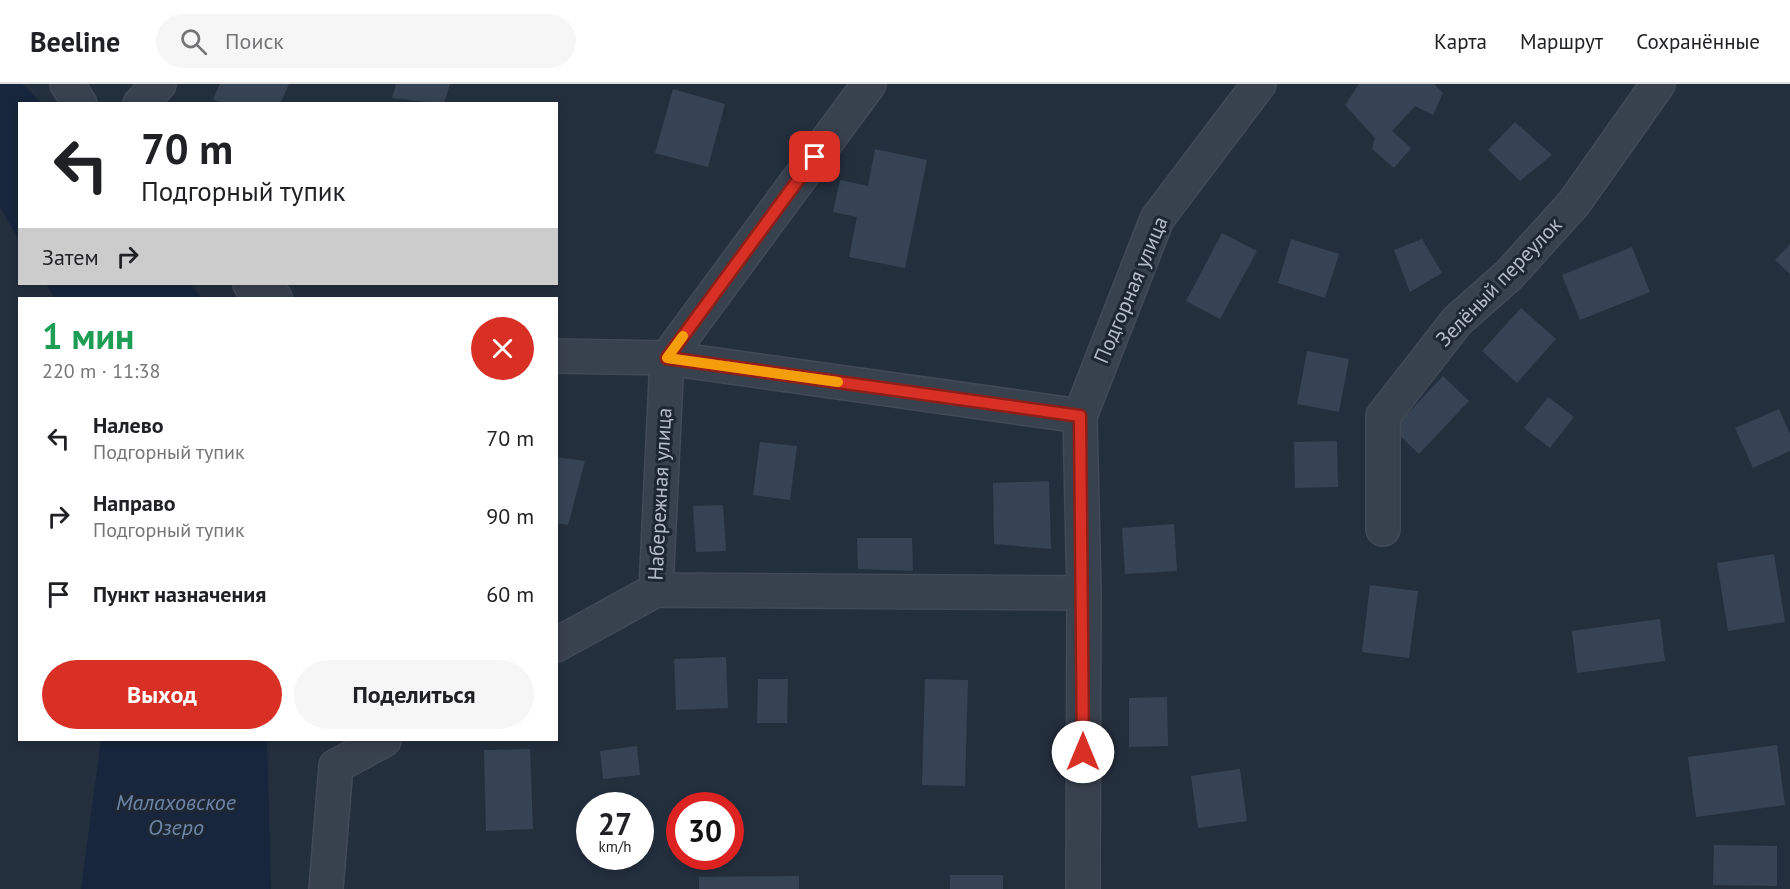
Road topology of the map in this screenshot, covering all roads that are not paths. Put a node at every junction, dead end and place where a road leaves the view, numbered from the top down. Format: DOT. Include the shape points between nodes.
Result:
graph roads {
  1 [pos="67,84"];
  2 [pos="159,84"];
  3 [pos="868,84"];
  4 [pos="1259,84"];
  5 [pos="1658,84"];
  6 [pos="79,102"];
  7 [pos="142,102"];
  8 [pos="252,285"];
  9 [pos="273,297"];
  10 [pos="558,356"];
  11 [pos="667,358"];
  12 [pos="1080,416"];
  13 [pos="1383,529"];
  14 [pos="656,590"];
  15 [pos="1084,593"];
  16 [pos="558,644"];
  17 [pos="382,741"];
  18 [pos="326,889"];
  19 [pos="1083,889"];
  1 -- 6 [label="street"];
  2 -- 7 [label="street"];
  3 -- 11 [label="street"];
  4 -- 12 [label="street, Подгорная улица" via="1157,219"];
  5 -- 13 [label="street, Зелёный переулок" via="1574,203 1509,275 1457,321 1383,416"];
  8 -- 9 [label="street"];
  10 -- 11 [label="street"];
  11 -- 12 [label="street"];
  11 -- 14 [label="street, Набережная улица"];
  12 -- 15 [label="street"];
  14 -- 15 [label="street"];
  14 -- 16 [label="street, Набережная улица"];
  15 -- 19 [label="street"];
  17 -- 18 [label="street" via="336,766"];
}
